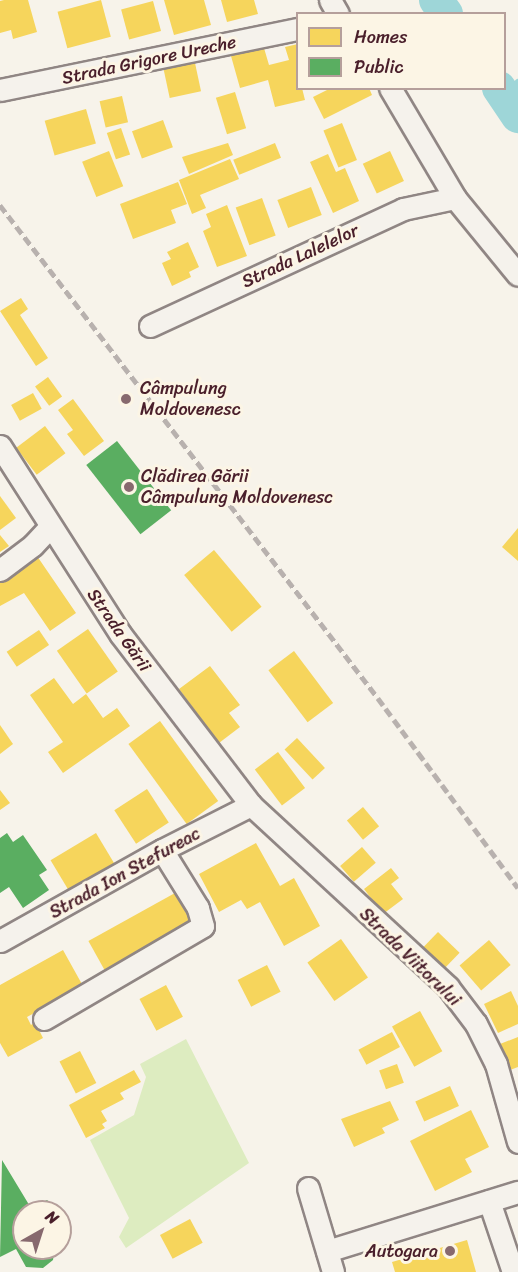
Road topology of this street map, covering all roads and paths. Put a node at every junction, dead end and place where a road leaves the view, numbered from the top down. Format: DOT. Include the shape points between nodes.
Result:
graph roads {
  1 [pos="296,29"];
  2 [pos="0,90"];
  3 [pos="391,90"];
  4 [pos="455,198"];
  5 [pos="518,275"];
  6 [pos="150,326"];
  7 [pos="0,446"];
  8 [pos="50,527"];
  9 [pos="0,570"];
  10 [pos="251,805"];
  11 [pos="162,850"];
  12 [pos="0,941"];
  13 [pos="44,1018"];
  14 [pos="518,1142"];
  15 [pos="308,1188"];
  16 [pos="518,1192"];
  17 [pos="489,1201"];
  18 [pos="327,1251"];
  19 [pos="333,1272"];
  20 [pos="513,1272"];
  1 -- 2 [label="street, Strada Grigore Ureche"];
  3 -- 4 [label="street"];
  4 -- 5 [label="street"];
  4 -- 6 [label="street, Strada Lalelelor" via="403,209"];
  7 -- 8 [label="street, Strada Gării"];
  8 -- 9 [label="street"];
  8 -- 10 [label="street, Strada Gării" via="121,635"];
  10 -- 11 [label="street, Strada Ion Stefureac"];
  10 -- 14 [label="street, Strada Viitorului" via="448,987 476,1024 496,1064"];
  11 -- 12 [label="street, Strada Ion Stefureac"];
  11 -- 13 [label="street" via="198,908 203,926"];
  15 -- 18 [label="street"];
  16 -- 17 [label="street"];
  17 -- 18 [label="street"];
  17 -- 20 [label="street"];
  18 -- 19 [label="street"];
}
